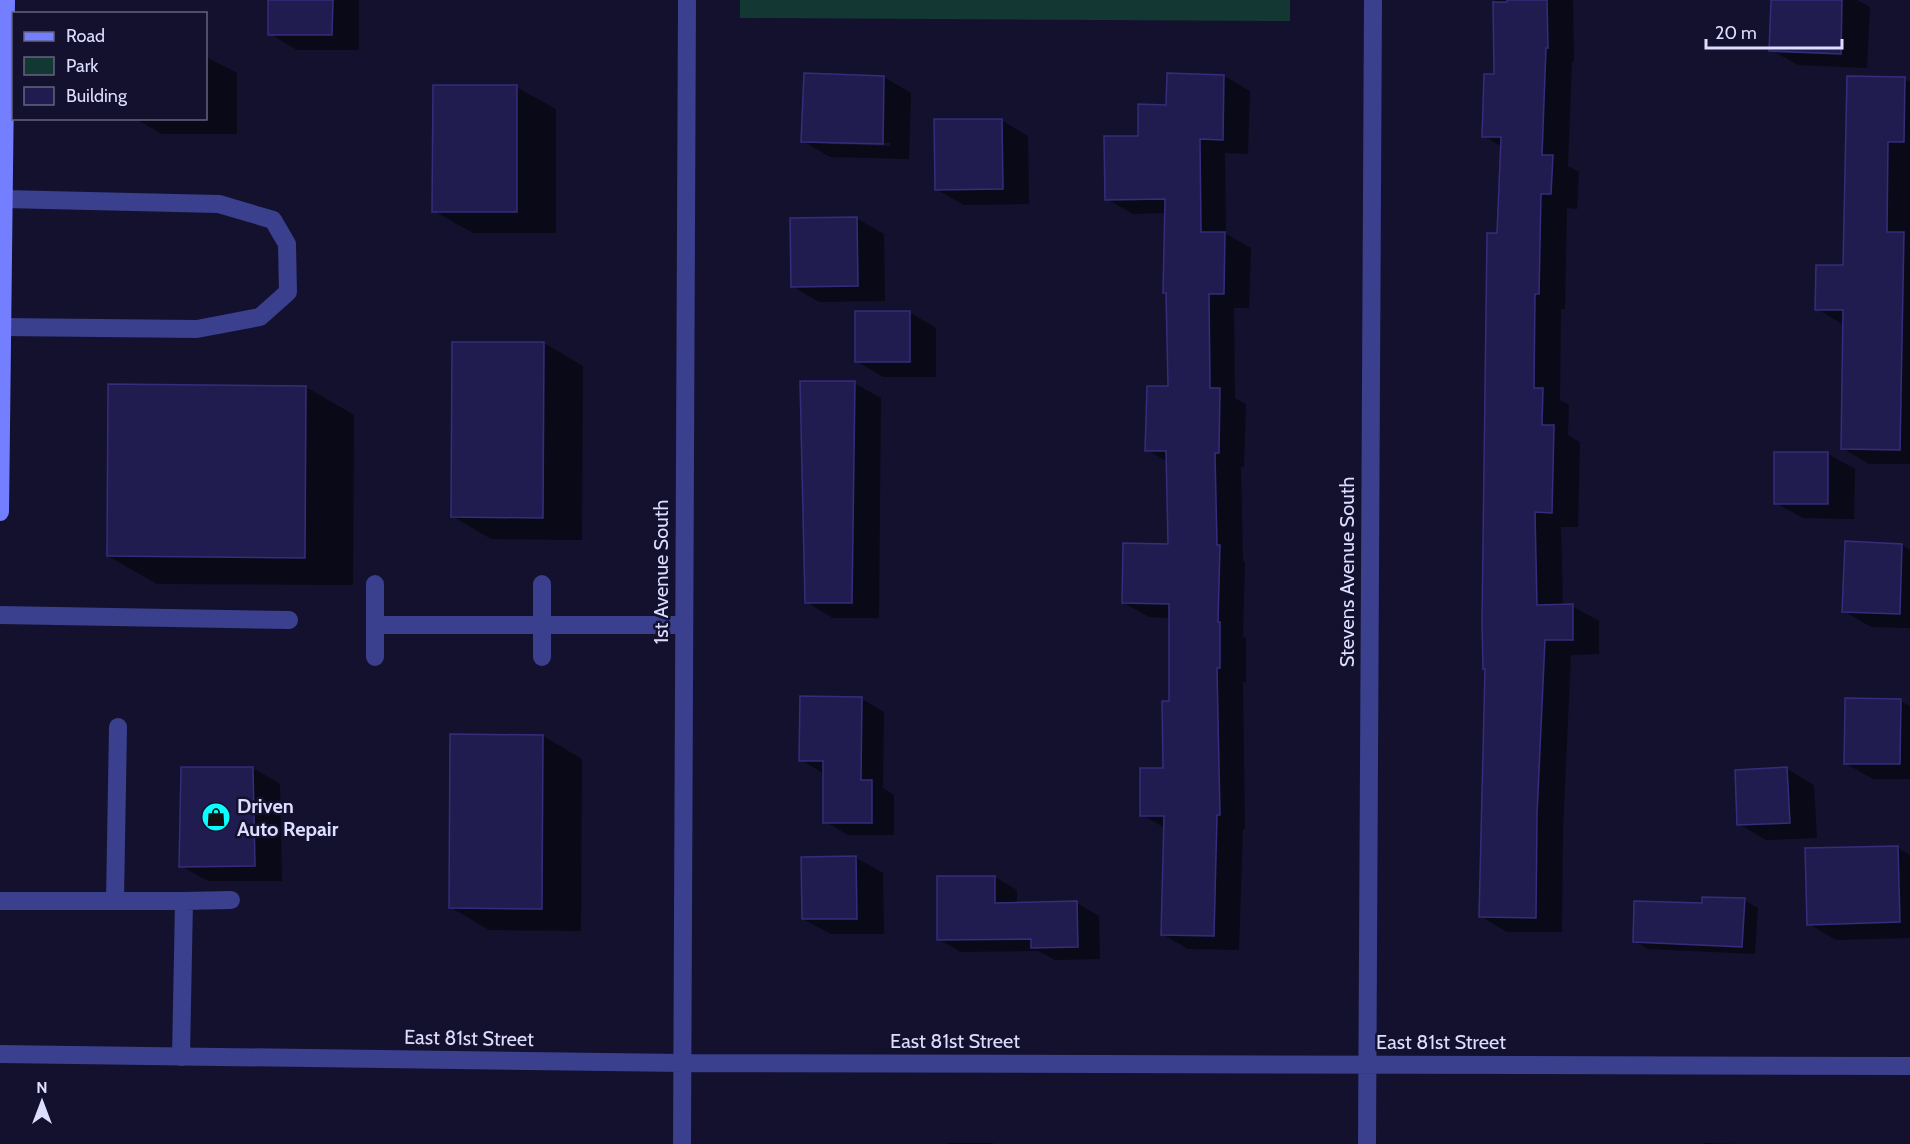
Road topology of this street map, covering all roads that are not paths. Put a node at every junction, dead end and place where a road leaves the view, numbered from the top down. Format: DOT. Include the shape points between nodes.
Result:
graph roads {
  1 [pos="6,0"];
  2 [pos="687,0"];
  3 [pos="1373,0"];
  4 [pos="2,144"];
  5 [pos="4,199"];
  6 [pos="2,327"];
  7 [pos="0,512"];
  8 [pos="375,584"];
  9 [pos="542,584"];
  10 [pos="0,615"];
  11 [pos="289,620"];
  12 [pos="375,625"];
  13 [pos="542,625"];
  14 [pos="684,625"];
  15 [pos="375,657"];
  16 [pos="542,657"];
  17 [pos="118,727"];
  18 [pos="0,900"];
  19 [pos="115,900"];
  20 [pos="231,900"];
  21 [pos="184,901"];
  22 [pos="0,1054"];
  23 [pos="181,1057"];
  24 [pos="682,1063"];
  25 [pos="1367,1065"];
  26 [pos="1910,1066"];
  27 [pos="682,1144"];
  28 [pos="1367,1144"];
  1 -- 4 [label="main road"];
  2 -- 14 [label="street, 1st Avenue South"];
  3 -- 25 [label="street, Stevens Avenue South"];
  4 -- 5 [label="main road"];
  5 -- 6 [label="main road"];
  5 -- 6 [label="street" via="219,204 273,220 287,244 288,292 260,317 197,329"];
  6 -- 7 [label="main road"];
  8 -- 12 [label="street"];
  9 -- 13 [label="street"];
  10 -- 11 [label="street"];
  12 -- 13 [label="street"];
  12 -- 15 [label="street"];
  13 -- 14 [label="street"];
  13 -- 16 [label="street"];
  14 -- 24 [label="street, 1st Avenue South"];
  17 -- 19 [label="street"];
  18 -- 19 [label="street"];
  19 -- 21 [label="street"];
  20 -- 21 [label="street"];
  21 -- 23 [label="street"];
  22 -- 23 [label="street, East 81st Street"];
  23 -- 24 [label="street, East 81st Street"];
  24 -- 25 [label="street, East 81st Street"];
  24 -- 27 [label="street, 1st Avenue South"];
  25 -- 26 [label="street, East 81st Street"];
  25 -- 28 [label="street, Stevens Avenue South"];
}
